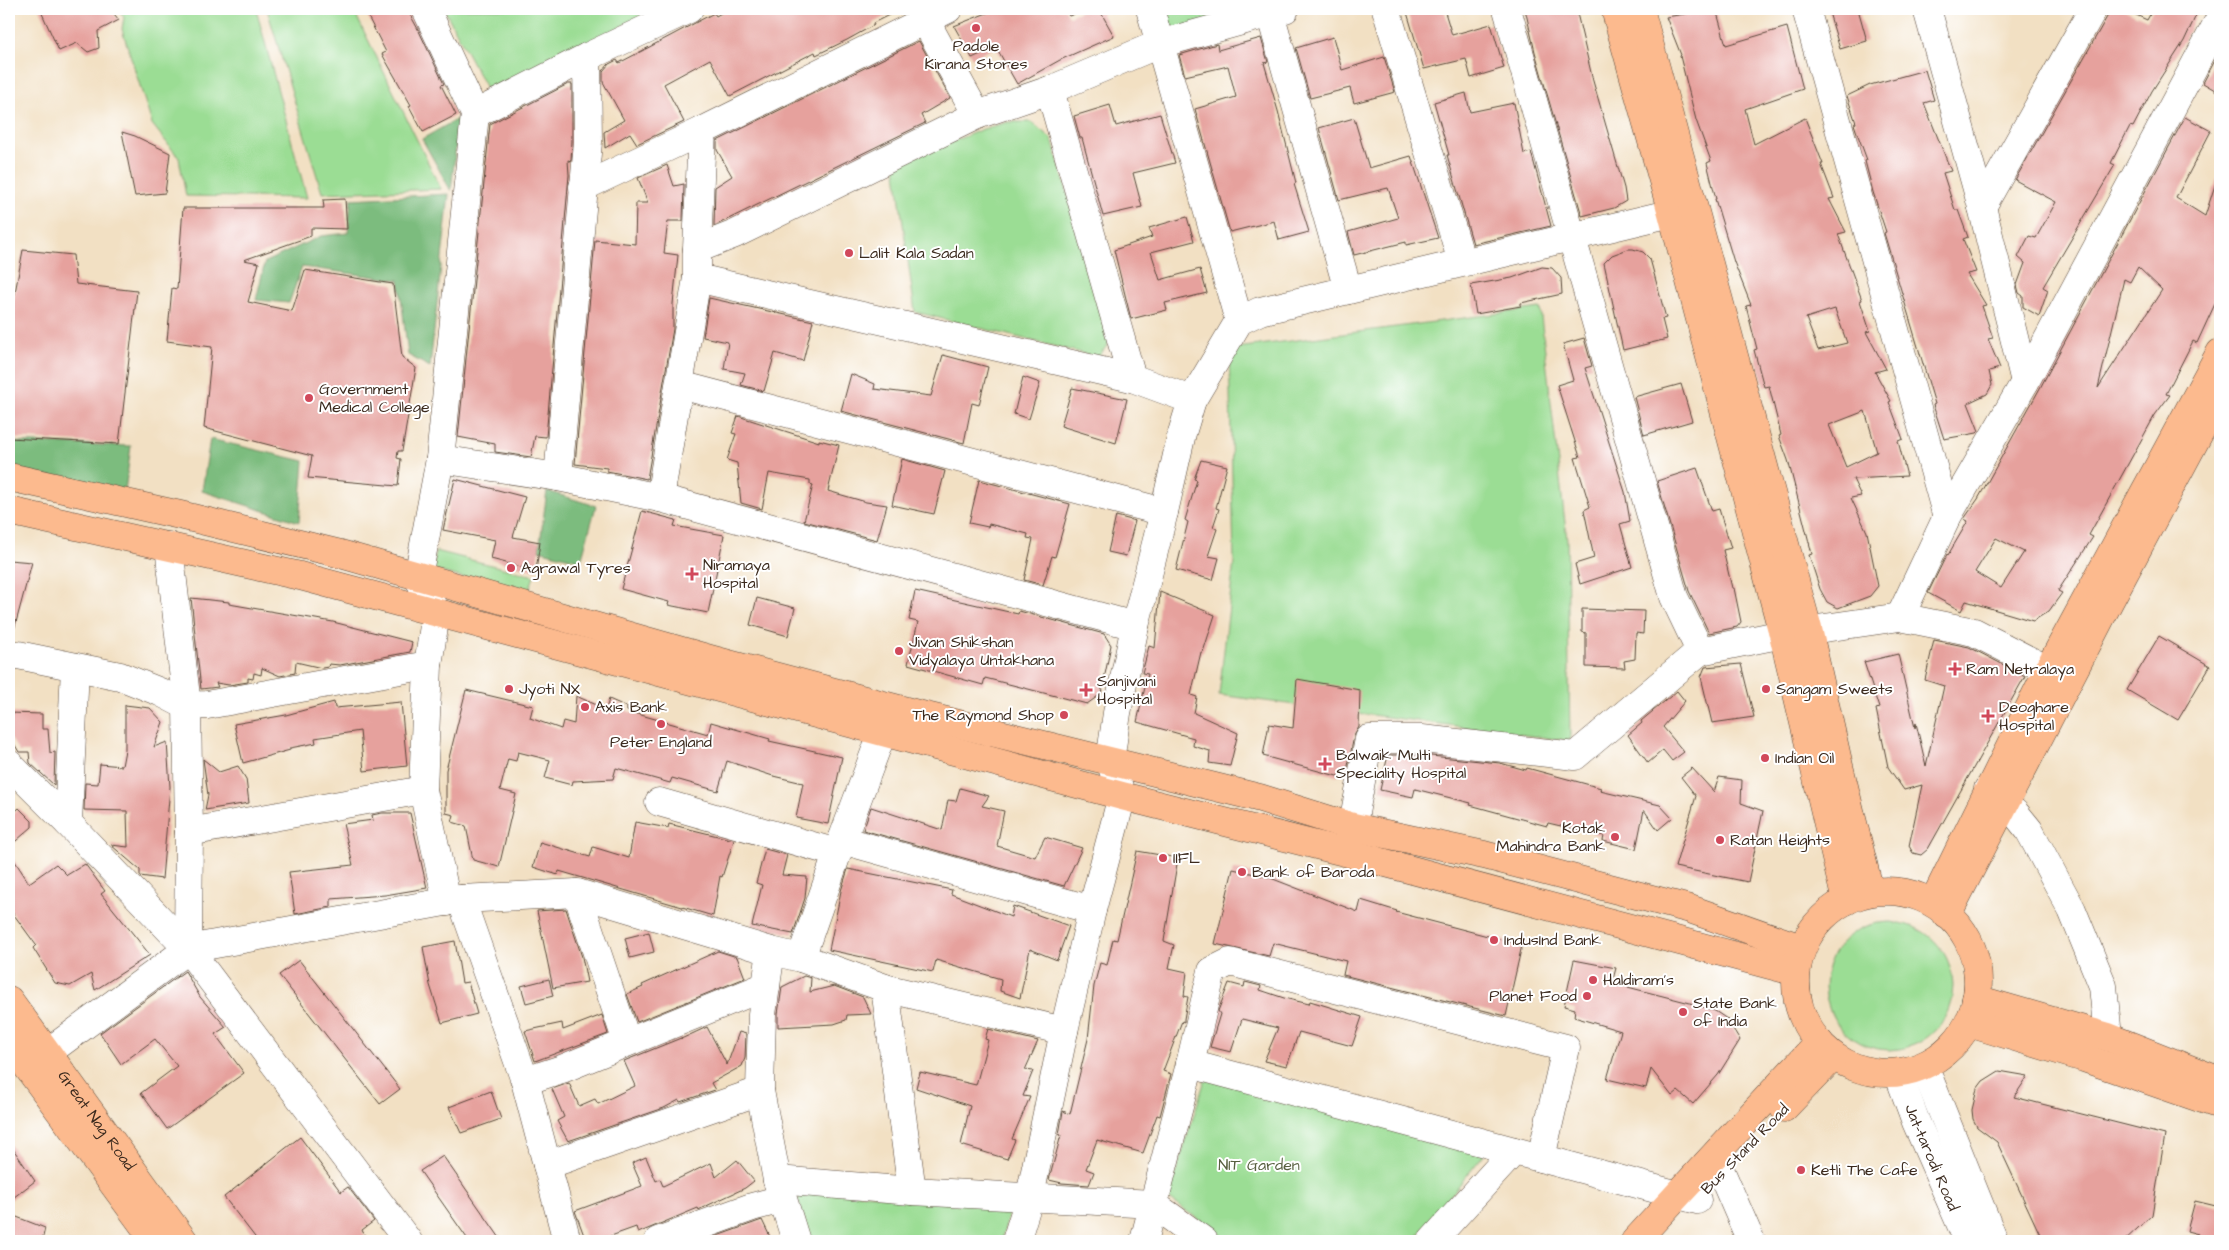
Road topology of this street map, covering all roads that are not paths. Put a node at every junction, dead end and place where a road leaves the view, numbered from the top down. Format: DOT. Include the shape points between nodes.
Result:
graph roads {
  1 [pos="426,9"];
  2 [pos="689,9"];
  3 [pos="1150,9"];
  4 [pos="1386,9"];
  5 [pos="1507,9"];
  6 [pos="1615,9"];
  7 [pos="1640,9"];
  8 [pos="1806,9"];
  9 [pos="1927,9"];
  10 [pos="2093,9"];
  11 [pos="1277,11"];
  12 [pos="931,12"];
  13 [pos="2220,18"];
  14 [pos="1159,44"];
  15 [pos="587,57"];
  16 [pos="1050,90"];
  17 [pos="475,114"];
  18 [pos="977,115"];
  19 [pos="702,131"];
  20 [pos="583,187"];
  21 [pos="1982,207"];
  22 [pos="1682,212"];
  23 [pos="1571,236"];
  24 [pos="697,249"];
  25 [pos="1462,262"];
  26 [pos="697,278"];
  27 [pos="1348,290"];
  28 [pos="1239,321"];
  29 [pos="2220,353"];
  30 [pos="1132,378"];
  31 [pos="2025,382"];
  32 [pos="680,385"];
  33 [pos="2220,394"];
  34 [pos="1192,400"];
  35 [pos="440,459"];
  36 [pos="9,477"];
  37 [pos="558,477"];
  38 [pos="660,498"];
  39 [pos="9,510"];
  40 [pos="1164,512"];
  41 [pos="1947,517"];
  42 [pos="169,546"];
  43 [pos="418,578"];
  44 [pos="436,613"];
  45 [pos="1900,617"];
  46 [pos="1135,626"];
  47 [pos="1795,632"];
  48 [pos="1700,651"];
  49 [pos="9,655"];
  50 [pos="428,665"];
  51 [pos="75,667"];
  52 [pos="2057,677"];
  53 [pos="187,706"];
  54 [pos="883,731"];
  55 [pos="1110,761"];
  56 [pos="9,764"];
  57 [pos="423,790"];
  58 [pos="1122,796"];
  59 [pos="1996,797"];
  60 [pos="659,802"];
  61 [pos="68,823"];
  62 [pos="189,832"];
  63 [pos="1351,840"];
  64 [pos="839,846"];
  65 [pos="577,892"];
  66 [pos="1858,896"];
  67 [pos="454,901"];
  68 [pos="1940,909"];
  69 [pos="1092,910"];
  70 [pos="188,949"];
  71 [pos="771,951"];
  72 [pos="801,958"];
  73 [pos="1798,960"];
  74 [pos="766,986"];
  75 [pos="885,988"];
  76 [pos="9,1000"];
  77 [pos="1974,1012"];
  78 [pos="1064,1031"];
  79 [pos="2108,1037"];
  80 [pos="9,1042"];
  81 [pos="627,1042"];
  82 [pos="1826,1050"];
  83 [pos="47,1053"];
  84 [pos="1190,1064"];
  85 [pos="1911,1070"];
  86 [pos="525,1081"];
  87 [pos="2220,1081"];
  88 [pos="760,1091"];
  89 [pos="2220,1105"];
  90 [pos="1514,1151"];
  91 [pos="1541,1158"];
  92 [pos="547,1165"];
  93 [pos="1722,1174"];
  94 [pos="779,1190"];
  95 [pos="912,1191"];
  96 [pos="1030,1196"];
  97 [pos="1688,1197"];
  98 [pos="1153,1204"];
  99 [pos="155,1241"];
  100 [pos="184,1241"];
  101 [pos="408,1241"];
  102 [pos="567,1241"];
  103 [pos="658,1241"];
  104 [pos="796,1241"];
  105 [pos="1016,1241"];
  106 [pos="1144,1241"];
  107 [pos="1204,1241"];
  108 [pos="1432,1241"];
  109 [pos="1634,1241"];
  110 [pos="1658,1241"];
  111 [pos="1751,1241"];
  112 [pos="1968,1241"];
  113 [pos="1994,1241"];
  1 -- 17 [label="street"];
  2 -- 15 [label="street"];
  3 -- 14 [label="street"];
  4 -- 25 [label="street"];
  5 -- 23 [label="street"];
  6 -- 22 [label="main road"];
  7 -- 22 [label="main road"];
  8 -- 41 [label="street"];
  9 -- 21 [label="street"];
  10 -- 21 [label="street"];
  11 -- 14 [label="street"];
  11 -- 27 [label="street"];
  12 -- 18 [label="street"];
  12 -- 19 [label="street"];
  13 -- 31 [label="street"];
  14 -- 16 [label="street"];
  14 -- 28 [label="street"];
  15 -- 17 [label="street"];
  15 -- 20 [label="street" via="588,142"];
  16 -- 18 [label="street"];
  16 -- 30 [label="street"];
  17 -- 35 [label="street"];
  18 -- 24 [label="street" via="735,234"];
  19 -- 20 [label="street"];
  19 -- 24 [label="street"];
  20 -- 37 [label="street"];
  21 -- 31 [label="street"];
  22 -- 23 [label="street"];
  22 -- 47 [label="main road"];
  23 -- 25 [label="street"];
  23 -- 48 [label="street" via="1674,597"];
  24 -- 26 [label="street"];
  25 -- 27 [label="street"];
  26 -- 30 [label="street"];
  26 -- 32 [label="street"];
  27 -- 28 [label="street" via="1260,311"];
  28 -- 34 [label="street"];
  29 -- 52 [label="main road"];
  30 -- 34 [label="street"];
  31 -- 41 [label="street"];
  32 -- 38 [label="street"];
  32 -- 40 [label="street"];
  33 -- 52 [label="main road"];
  34 -- 40 [label="street"];
  35 -- 37 [label="street"];
  35 -- 43 [label="street"];
  36 -- 43 [label="main road" via="337,553"];
  37 -- 38 [label="street"];
  38 -- 46 [label="street"];
  39 -- 42 [label="main road"];
  40 -- 46 [label="street"];
  41 -- 45 [label="street"];
  42 -- 44 [label="main road" via="300,576"];
  42 -- 53 [label="street"];
  43 -- 44 [label="street"];
  43 -- 55 [label="main road" via="710,659"];
  44 -- 50 [label="street"];
  44 -- 54 [label="main road"];
  45 -- 47 [label="street"];
  45 -- 52 [label="street" via="1974,632"];
  46 -- 55 [label="street"];
  47 -- 48 [label="street"];
  47 -- 66 [label="main road"];
  48 -- 63 [label="street" via="1574,756 1422,739 1369,739"];
  49 -- 51 [label="street"];
  50 -- 53 [label="street"];
  50 -- 57 [label="street"];
  51 -- 53 [label="street" via="120,676"];
  51 -- 61 [label="street"];
  52 -- 59 [label="main road" via="2032,706"];
  53 -- 62 [label="street"];
  54 -- 58 [label="main road"];
  54 -- 64 [label="street"];
  55 -- 58 [label="street"];
  55 -- 63 [label="main road" via="1260,798"];
  56 -- 61 [label="street"];
  57 -- 62 [label="street"];
  57 -- 67 [label="street"];
  58 -- 63 [label="main road"];
  58 -- 69 [label="street"];
  59 -- 68 [label="main road"];
  59 -- 79 [label="street" via="2029,830 2079,925 2103,986"];
  60 -- 64 [label="street"];
  61 -- 70 [label="street"];
  62 -- 70 [label="street"];
  63 -- 73 [label="main road"];
  64 -- 69 [label="street"];
  64 -- 72 [label="street"];
  65 -- 67 [label="street"];
  65 -- 71 [label="street"];
  65 -- 81 [label="street"];
  66 -- 68 [label="main road" via="1902,891"];
  66 -- 73 [label="main road" via="1839,904 1818,921"];
  67 -- 70 [label="street"];
  67 -- 86 [label="street"];
  68 -- 77 [label="main road" via="1958,924 1973,949 1979,982"];
  69 -- 78 [label="street"];
  70 -- 83 [label="street"];
  70 -- 101 [label="street"];
  71 -- 72 [label="street"];
  71 -- 74 [label="street"];
  72 -- 75 [label="street"];
  73 -- 82 [label="main road" via="1797,1001 1810,1032"];
  74 -- 81 [label="street"];
  74 -- 88 [label="street"];
  75 -- 78 [label="street"];
  75 -- 95 [label="street"];
  76 -- 83 [label="main road, Great Nag Road"];
  77 -- 79 [label="main road"];
  77 -- 85 [label="main road" via="1955,1045"];
  77 -- 89 [label="main road" via="2084,1058"];
  78 -- 96 [label="street"];
  79 -- 87 [label="main road"];
  80 -- 99 [label="main road, Great Nag Road"];
  81 -- 86 [label="street"];
  82 -- 85 [label="main road" via="1869,1073 1887,1075"];
  82 -- 93 [label="main road, Bus Stand Road"];
  82 -- 97 [label="main road"];
  83 -- 100 [label="main road, Great Nag Road"];
  84 -- 90 [label="street"];
  84 -- 91 [label="street" via="1212,971 1230,962 1566,1048"];
  84 -- 98 [label="street"];
  85 -- 112 [label="street, Jat-tarodi Road" via="1916,1122"];
  85 -- 113 [label="street"];
  86 -- 92 [label="street"];
  88 -- 92 [label="street"];
  88 -- 94 [label="street"];
  90 -- 91 [label="street"];
  90 -- 108 [label="street"];
  91 -- 97 [label="street"];
  92 -- 102 [label="street"];
  93 -- 97 [label="main road, Bus Stand Road"];
  93 -- 111 [label="street"];
  94 -- 95 [label="street"];
  94 -- 103 [label="street" via="752,1207"];
  94 -- 104 [label="street"];
  95 -- 96 [label="street"];
  96 -- 98 [label="street"];
  96 -- 105 [label="street"];
  97 -- 109 [label="main road"];
  97 -- 110 [label="main road, Bus Stand Road"];
  98 -- 106 [label="street"];
  98 -- 107 [label="street"];
}
